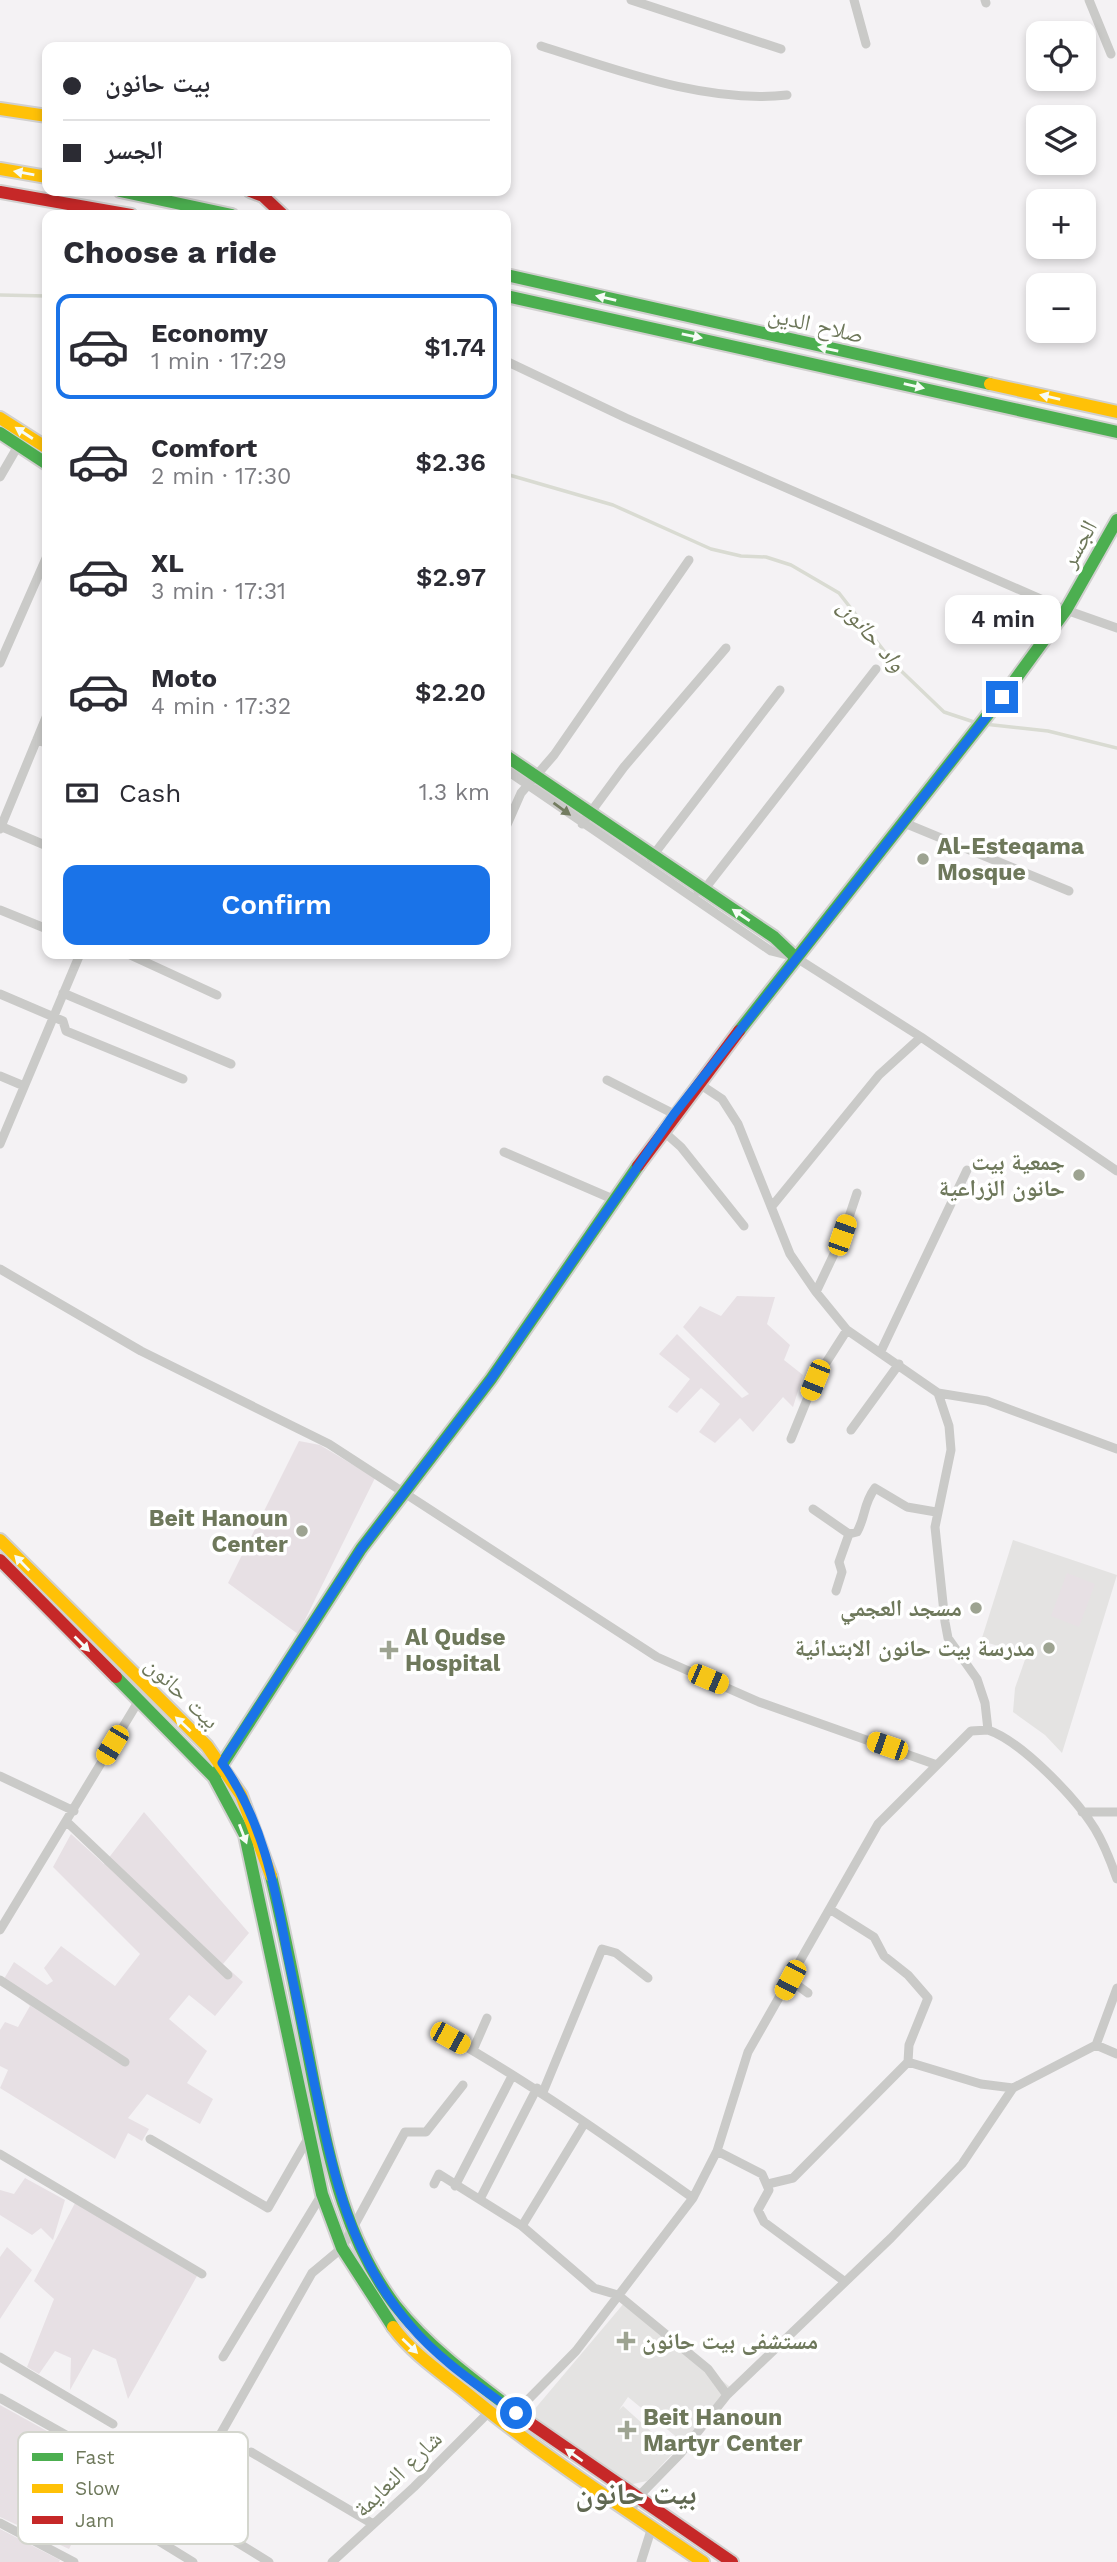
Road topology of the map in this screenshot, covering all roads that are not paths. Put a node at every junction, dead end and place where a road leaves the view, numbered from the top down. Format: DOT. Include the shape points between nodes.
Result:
graph roads {
  1 [pos="631,0"];
  2 [pos="854,0"];
  3 [pos="1088,0"];
  4 [pos="866,44"];
  5 [pos="541,46"];
  6 [pos="781,49"];
  7 [pos="1111,54"];
  8 [pos="787,95"];
  9 [pos="0,109"];
  10 [pos="42,115"];
  11 [pos="0,169"];
  12 [pos="42,176"];
  13 [pos="0,192"];
  14 [pos="143,196"];
  15 [pos="263,196"];
  16 [pos="103,210"];
  17 [pos="209,210"];
  18 [pos="278,210"];
  19 [pos="511,276"];
  20 [pos="511,297"];
  21 [pos="511,363"];
  22 [pos="1117,412"];
  23 [pos="0,418"];
  24 [pos="0,432"];
  25 [pos="1117,432"];
  26 [pos="42,445"];
  27 [pos="18,446"];
  28 [pos="42,461"];
  29 [pos="0,477"];
  30 [pos="1117,520"];
  31 [pos="689,560"];
  32 [pos="42,567"];
  33 [pos="1066,610"];
  34 [pos="1117,628"];
  35 [pos="726,648"];
  36 [pos="0,663"];
  37 [pos="876,669"];
  38 [pos="780,690"];
  39 [pos="42,727"];
  40 [pos="37,739"];
  41 [pos="42,742"];
  42 [pos="511,761"];
  43 [pos="511,772"];
  44 [pos="532,780"];
  45 [pos="511,818"];
  46 [pos="585,818"];
  47 [pos="902,822"];
  48 [pos="0,827"];
  49 [pos="42,844"];
  50 [pos="649,861"];
  51 [pos="1069,891"];
  52 [pos="696,892"];
  53 [pos="0,910"];
  54 [pos="42,927"];
  55 [pos="795,957"];
  56 [pos="78,959"];
  57 [pos="139,959"];
  58 [pos="63,993"];
  59 [pos="0,994"];
  60 [pos="217,995"];
  61 [pos="53,1016"];
  62 [pos="921,1037"];
  63 [pos="231,1064"];
  64 [pos="0,1076"];
  65 [pos="183,1079"];
  66 [pos="607,1080"];
  67 [pos="698,1083"];
  68 [pos="24,1086"];
  69 [pos="674,1114"];
  70 [pos="663,1131"];
  71 [pos="0,1144"];
  72 [pos="504,1152"];
  73 [pos="967,1170"];
  74 [pos="1117,1171"];
  75 [pos="857,1193"];
  76 [pos="615,1200"];
  77 [pos="773,1205"];
  78 [pos="744,1226"];
  79 [pos="0,1269"];
  80 [pos="816,1292"];
  81 [pos="847,1330"];
  82 [pos="881,1351"];
  83 [pos="899,1364"];
  84 [pos="939,1393"];
  85 [pos="851,1430"];
  86 [pos="791,1439"];
  87 [pos="1117,1449"];
  88 [pos="404,1491"];
  89 [pos="813,1509"];
  90 [pos="936,1512"];
  91 [pos="849,1534"];
  92 [pos="0,1540"];
  93 [pos="0,1560"];
  94 [pos="836,1591"];
  95 [pos="138,1702"];
  96 [pos="988,1730"];
  97 [pos="222,1763"];
  98 [pos="937,1765"];
  99 [pos="0,1776"];
  100 [pos="214,1777"];
  101 [pos="74,1811"];
  102 [pos="1082,1812"];
  103 [pos="1117,1812"];
  104 [pos="67,1822"];
  105 [pos="1117,1878"];
  106 [pos="831,1910"];
  107 [pos="0,1930"];
  108 [pos="228,1975"];
  109 [pos="648,1978"];
  110 [pos="0,1980"];
  111 [pos="790,1980"];
  112 [pos="1117,1988"];
  113 [pos="808,1993"];
  114 [pos="487,2018"];
  115 [pos="444,2034"];
  116 [pos="1096,2045"];
  117 [pos="473,2050"];
  118 [pos="1117,2054"];
  119 [pos="125,2062"];
  120 [pos="908,2062"];
  121 [pos="512,2076"];
  122 [pos="463,2085"];
  123 [pos="1013,2088"];
  124 [pos="540,2090"];
  125 [pos="584,2124"];
  126 [pos="310,2135"];
  127 [pos="150,2139"];
  128 [pos="717,2151"];
  129 [pos="0,2154"];
  130 [pos="434,2184"];
  131 [pos="768,2184"];
  132 [pos="456,2186"];
  133 [pos="322,2194"];
  134 [pos="693,2198"];
  135 [pos="480,2199"];
  136 [pos="522,2226"];
  137 [pos="351,2231"];
  138 [pos="342,2248"];
  139 [pos="202,2274"];
  140 [pos="844,2281"];
  141 [pos="618,2295"];
  142 [pos="0,2357"];
  143 [pos="223,2357"];
  144 [pos="727,2395"];
  145 [pos="0,2398"];
  146 [pos="489,2412"];
  147 [pos="516,2413"];
  148 [pos="505,2423"];
  149 [pos="113,2424"];
  150 [pos="61,2432"];
  151 [pos="222,2432"];
  152 [pos="251,2452"];
  153 [pos="637,2498"];
  154 [pos="631,2513"];
  155 [pos="0,2523"];
  156 [pos="373,2525"];
  157 [pos="652,2527"];
  158 [pos="18,2532"];
  159 [pos="40,2544"];
  160 [pos="164,2544"];
  161 [pos="240,2544"];
  162 [pos="74,2562"];
  163 [pos="193,2562"];
  164 [pos="269,2562"];
  165 [pos="332,2562"];
  166 [pos="641,2562"];
  167 [pos="703,2562"];
  168 [pos="732,2562"];
  1 -- 6 [label="street"];
  2 -- 4 [label="street"];
  3 -- 7 [label="street"];
  5 -- 8 [label="street" via="648,80 759,98"];
  9 -- 10 [label="main road"];
  12 -- 11 [label="main road, one-way"];
  13 -- 16 [label="main road"];
  14 -- 17 [label="main road"];
  15 -- 18 [label="main road"];
  22 -- 19 [label="main road, صلاح الدين, one-way"];
  20 -- 25 [label="main road, صلاح الدين, one-way"];
  21 -- 33 [label="street"];
  26 -- 23 [label="main road, one-way"];
  24 -- 27 [label="main road"];
  27 -- 28 [label="main road"];
  27 -- 29 [label="street"];
  30 -- 33 [label="main road, الجسر"];
  31 -- 44 [label="street"];
  32 -- 36 [label="street"];
  33 -- 34 [label="street"];
  33 -- 47 [label="main road, الجسر"];
  35 -- 46 [label="street"];
  37 -- 52 [label="street" via="732,855"];
  38 -- 50 [label="street"];
  39 -- 40 [label="street"];
  40 -- 41 [label="street"];
  40 -- 48 [label="street"];
  42 -- 44 [label="main road"];
  43 -- 44 [label="street"];
  44 -- 45 [label="street"];
  44 -- 46 [label="main road"];
  46 -- 50 [label="main road"];
  47 -- 51 [label="street"];
  47 -- 55 [label="main road, الجسر"];
  48 -- 49 [label="street"];
  50 -- 52 [label="main road"];
  52 -- 55 [label="main road" via="774,937"];
  53 -- 54 [label="street"];
  55 -- 62 [label="street"];
  55 -- 67 [label="main road, الجسر"];
  56 -- 58 [label="street"];
  57 -- 60 [label="street"];
  58 -- 61 [label="street"];
  58 -- 63 [label="street"];
  59 -- 61 [label="street"];
  61 -- 65 [label="street" via="63,1021 66,1031"];
  61 -- 68 [label="street"];
  62 -- 74 [label="street"];
  62 -- 77 [label="street" via="880,1075"];
  64 -- 68 [label="street"];
  66 -- 69 [label="street"];
  67 -- 69 [label="main road, الجسر"];
  67 -- 77 [label="street" via="722,1099 738,1124"];
  68 -- 71 [label="street"];
  69 -- 70 [label="main road, الجسر"];
  70 -- 76 [label="main road, الجسر"];
  70 -- 78 [label="street"];
  72 -- 76 [label="street"];
  73 -- 82 [label="street"];
  75 -- 80 [label="street"];
  76 -- 88 [label="main road, الجسر" via="491,1379"];
  77 -- 80 [label="street" via="790,1254"];
  79 -- 88 [label="street" via="141,1351 329,1444"];
  80 -- 81 [label="street"];
  81 -- 82 [label="street"];
  81 -- 86 [label="street" via="815,1380"];
  82 -- 83 [label="street"];
  83 -- 84 [label="street"];
  83 -- 85 [label="street"];
  84 -- 87 [label="street" via="988,1401"];
  84 -- 90 [label="street" via="951,1450"];
  88 -- 97 [label="main road, الجسر"];
  88 -- 98 [label="street" via="657,1657 759,1702"];
  89 -- 91 [label="street"];
  90 -- 91 [label="street" via="907,1507 875,1488 865,1502 863,1522 857,1532"];
  90 -- 96 [label="street" via="948,1638 977,1679"];
  91 -- 94 [label="street" via="839,1562 842,1572"];
  97 -- 92 [label="main road, بيت حانون, one-way"];
  93 -- 95 [label="main road, بيت حانون, one-way"];
  95 -- 100 [label="main road, بيت حانون"];
  95 -- 101 [label="street"];
  96 -- 98 [label="street" via="971,1731"];
  96 -- 102 [label="street" via="1004,1735 1025,1752"];
  97 -- 100 [label="main road, الجسر"];
  97 -- 137 [label="main road, بيت حانون" via="249,1808 275,1885 331,2168"];
  98 -- 106 [label="street" via="878,1824"];
  99 -- 101 [label="street"];
  100 -- 126 [label="main road, بيت حانون, one-way" via="241,1827 253,1862"];
  101 -- 104 [label="street"];
  102 -- 103 [label="street"];
  102 -- 105 [label="street" via="1095,1828"];
  104 -- 107 [label="street"];
  104 -- 108 [label="street"];
  106 -- 111 [label="street"];
  106 -- 120 [label="street" via="874,1937 884,1956 928,1998 909,2045"];
  109 -- 124 [label="street" via="616,1953 602,1949"];
  110 -- 119 [label="street"];
  111 -- 113 [label="street"];
  111 -- 128 [label="street" via="748,2052"];
  112 -- 116 [label="street"];
  114 -- 117 [label="street"];
  115 -- 117 [label="street"];
  116 -- 118 [label="street"];
  116 -- 123 [label="street"];
  117 -- 121 [label="street"];
  120 -- 123 [label="street" via="981,2084"];
  120 -- 131 [label="street" via="793,2178"];
  121 -- 124 [label="street"];
  121 -- 132 [label="street"];
  122 -- 137 [label="street" via="426,2132 405,2132"];
  123 -- 140 [label="street" via="962,2164"];
  124 -- 125 [label="street"];
  124 -- 135 [label="street"];
  125 -- 134 [label="street"];
  125 -- 136 [label="street"];
  126 -- 127 [label="street" via="268,2208"];
  126 -- 133 [label="main road, بيت حانون"];
  128 -- 131 [label="street" via="762,2174"];
  128 -- 134 [label="street"];
  129 -- 139 [label="street"];
  130 -- 132 [label="street" via="439,2174"];
  131 -- 140 [label="street" via="758,2210 764,2222"];
  132 -- 135 [label="street"];
  133 -- 138 [label="main road, بيت حانون"];
  133 -- 143 [label="street"];
  134 -- 141 [label="street"];
  135 -- 136 [label="street"];
  136 -- 141 [label="street" via="594,2288"];
  137 -- 138 [label="street"];
  137 -- 147 [label="main road, بيت حانون" via="411,2326 453,2366"];
  138 -- 146 [label="main road, بيت حانون, one-way" via="405,2343"];
  138 -- 151 [label="street" via="312,2273"];
  140 -- 144 [label="street"];
  141 -- 144 [label="street" via="708,2369"];
  141 -- 147 [label="street" via="576,2351"];
  142 -- 149 [label="street"];
  144 -- 153 [label="street" via="681,2453"];
  145 -- 150 [label="street"];
  146 -- 148 [label="main road, بيت حانون"];
  146 -- 156 [label="street, شارع النعايمة"];
  147 -- 148 [label="street"];
  153 -- 147 [label="main road, بيت حانون, one-way"];
  148 -- 154 [label="main road, بيت حانون"];
  152 -- 156 [label="street"];
  153 -- 154 [label="street"];
  153 -- 168 [label="main road, بيت حانون"];
  154 -- 157 [label="main road, بيت حانون"];
  155 -- 158 [label="street"];
  156 -- 165 [label="street, شارع النعايمة"];
  157 -- 166 [label="street"];
  157 -- 167 [label="main road, بيت حانون"];
  159 -- 162 [label="street"];
  160 -- 163 [label="street"];
  161 -- 164 [label="street"];
}
